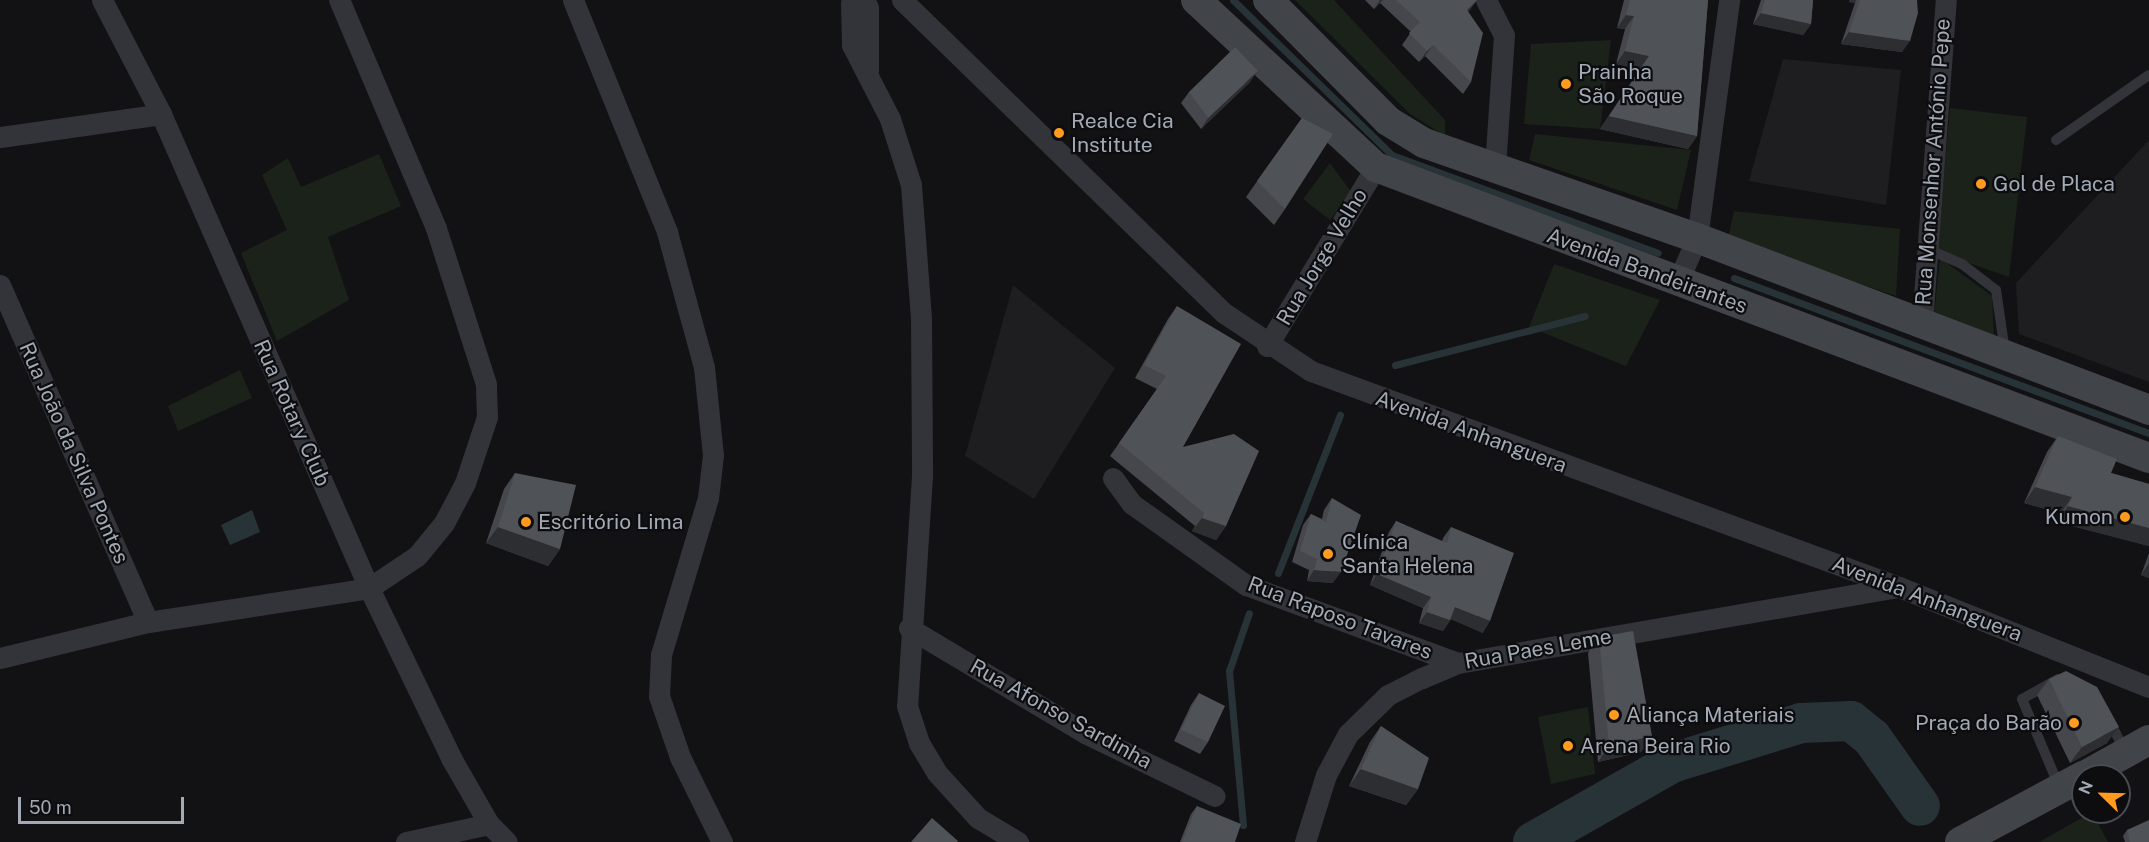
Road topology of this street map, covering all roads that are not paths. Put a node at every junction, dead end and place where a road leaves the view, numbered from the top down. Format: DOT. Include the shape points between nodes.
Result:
graph roads {
  1 [pos="102,0"];
  2 [pos="339,0"];
  3 [pos="573,0"];
  4 [pos="902,0"];
  5 [pos="1196,0"];
  6 [pos="1268,0"];
  7 [pos="1486,0"];
  8 [pos="1729,0"];
  9 [pos="1946,0"];
  10 [pos="861,3"];
  11 [pos="2149,75"];
  12 [pos="161,114"];
  13 [pos="0,137"];
  14 [pos="2056,140"];
  15 [pos="1495,166"];
  16 [pos="1376,167"];
  17 [pos="1697,238"];
  18 [pos="1924,247"];
  19 [pos="1677,283"];
  20 [pos="0,285"];
  21 [pos="1922,324"];
  22 [pos="1267,346"];
  23 [pos="2005,355"];
  24 [pos="2149,410"];
  25 [pos="2149,458"];
  26 [pos="1113,478"];
  27 [pos="1899,587"];
  28 [pos="369,588"];
  29 [pos="148,622"];
  30 [pos="909,628"];
  31 [pos="0,658"];
  32 [pos="1458,663"];
  33 [pos="2067,683"];
  34 [pos="2149,687"];
  35 [pos="2102,706"];
  36 [pos="2137,746"];
  37 [pos="2105,764"];
  38 [pos="2071,772"];
  39 [pos="2071,783"];
  40 [pos="1215,796"];
  41 [pos="489,824"];
  42 [pos="1965,841"];
  43 [pos="406,842"];
  44 [pos="507,842"];
  45 [pos="722,842"];
  46 [pos="1018,842"];
  47 [pos="1305,842"];
  1 -- 12 [label="street, Rua Rotary Club"];
  2 -- 28 [label="street" via="436,228 486,384 480,447 444,524 417,556"];
  3 -- 45 [label="street" via="667,232 704,367 713,455 708,498 661,656 659,696 680,757"];
  4 -- 22 [label="street, Avenida Anhanguera" via="1224,313"];
  5 -- 16 [label="street, Avenida Bandeirantes"];
  6 -- 15 [label="street" via="1402,132"];
  7 -- 15 [label="street" via="1504,35"];
  8 -- 17 [label="street"];
  9 -- 18 [label="street, Rua Monsenhor António Pepe"];
  10 -- 30 [label="street" via="852,45 890,119 911,185 921,318 922,476"];
  11 -- 14 [label="lane"];
  12 -- 13 [label="street"];
  12 -- 28 [label="street, Rua Rotary Club"];
  15 -- 17 [label="street"];
  16 -- 19 [label="street, Avenida Bandeirantes"];
  16 -- 22 [label="street, Rua Jorge Velho"];
  17 -- 19 [label="street"];
  17 -- 21 [label="street"];
  18 -- 21 [label="street, Rua Monsenhor António Pepe"];
  18 -- 23 [label="lane" via="1962,264 1996,290"];
  19 -- 25 [label="street, Avenida Bandeirantes"];
  20 -- 29 [label="street, Rua João da Silva Pontes"];
  21 -- 23 [label="street"];
  22 -- 27 [label="street, Avenida Anhanguera" via="1368,395"];
  23 -- 24 [label="street"];
  26 -- 32 [label="street, Rua Raposo Tavares" via="1132,504 1246,585"];
  27 -- 32 [label="street, Rua Paes Leme"];
  27 -- 34 [label="street, Avenida Anhanguera"];
  28 -- 29 [label="street"];
  28 -- 41 [label="street, Rua Rotary Club"];
  29 -- 31 [label="street"];
  30 -- 40 [label="street, Rua Afonso Sardinha" via="1085,733"];
  30 -- 46 [label="street" via="907,706 919,743 978,818"];
  32 -- 47 [label="street, Rua Paes Leme" via="1388,695 1348,734 1326,775"];
  33 -- 38 [label="lane" via="2057,678 2022,699"];
  35 -- 36 [label="lane"];
  36 -- 37 [label="street"];
  39 -- 42 [label="street"];
  41 -- 43 [label="street"];
  41 -- 44 [label="street, Rua Rotary Club"];
}
